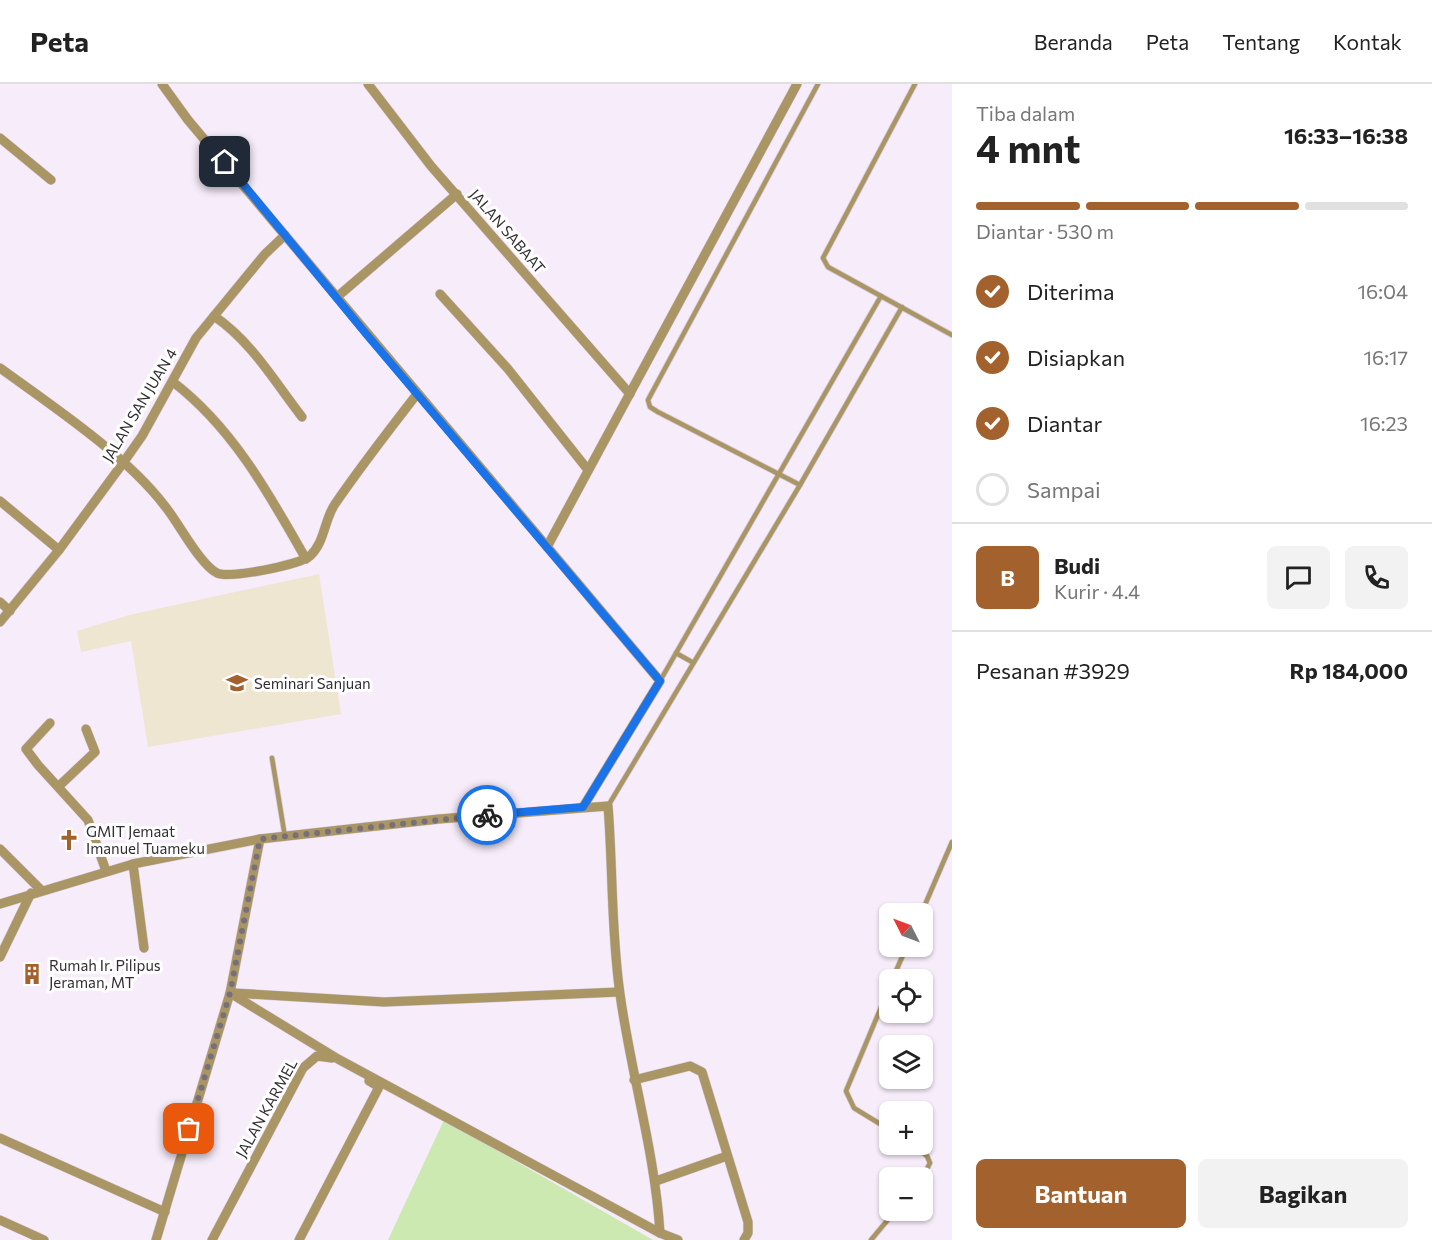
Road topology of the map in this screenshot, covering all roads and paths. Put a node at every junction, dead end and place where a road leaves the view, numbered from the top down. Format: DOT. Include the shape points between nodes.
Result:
graph roads {
  1 [pos="162,84"];
  2 [pos="368,84"];
  3 [pos="797,84"];
  4 [pos="818,84"];
  5 [pos="915,84"];
  6 [pos="0,138"];
  7 [pos="51,180"];
  8 [pos="457,194"];
  9 [pos="285,235"];
  10 [pos="440,294"];
  11 [pos="881,296"];
  12 [pos="337,297"];
  13 [pos="902,307"];
  14 [pos="214,316"];
  15 [pos="952,335"];
  16 [pos="0,368"];
  17 [pos="173,382"];
  18 [pos="417,394"];
  19 [pos="630,394"];
  20 [pos="302,417"];
  21 [pos="123,463"];
  22 [pos="588,470"];
  23 [pos="779,475"];
  24 [pos="800,485"];
  25 [pos="0,501"];
  26 [pos="547,547"];
  27 [pos="59,550"];
  28 [pos="306,559"];
  29 [pos="0,603"];
  30 [pos="10,611"];
  31 [pos="0,622"];
  32 [pos="676,653"];
  33 [pos="692,662"];
  34 [pos="660,681"];
  35 [pos="50,723"];
  36 [pos="87,729"];
  37 [pos="272,758"];
  38 [pos="59,786"];
  39 [pos="608,806"];
  40 [pos="583,807"];
  41 [pos="285,837"];
  42 [pos="260,839"];
  43 [pos="952,842"];
  44 [pos="0,849"];
  45 [pos="133,864"];
  46 [pos="106,871"];
  47 [pos="41,890"];
  48 [pos="31,893"];
  49 [pos="926,903"];
  50 [pos="0,904"];
  51 [pos="144,948"];
  52 [pos="0,957"];
  53 [pos="620,992"];
  54 [pos="230,993"];
  55 [pos="879,1012"];
  56 [pos="634,1080"];
  57 [pos="879,1123"];
  58 [pos="0,1138"];
  59 [pos="727,1156"];
  60 [pos="656,1181"];
  61 [pos="165,1212"];
  62 [pos="0,1220"];
  63 [pos="887,1221"];
  64 [pos="660,1233"];
  65 [pos="44,1240"];
  66 [pos="156,1240"];
  67 [pos="212,1240"];
  68 [pos="299,1240"];
  69 [pos="678,1240"];
  70 [pos="744,1240"];
  71 [pos="872,1240"];
  1 -- 9 [label="street"];
  2 -- 8 [label="street, JALAN SABAAT"];
  3 -- 19 [label="street"];
  4 -- 23 [label="lane" via="648,400 658,412"];
  5 -- 11 [label="lane" via="824,258 828,267"];
  6 -- 7 [label="street"];
  8 -- 12 [label="street"];
  8 -- 19 [label="street, JALAN SABAAT"];
  9 -- 12 [label="street"];
  9 -- 14 [label="street, JALAN SAN JUAN 4"];
  10 -- 22 [label="street" via="508,369"];
  11 -- 13 [label="lane"];
  11 -- 23 [label="lane"];
  12 -- 18 [label="street"];
  13 -- 15 [label="lane"];
  13 -- 24 [label="lane"];
  14 -- 17 [label="street, JALAN SAN JUAN 4" via="196,338"];
  14 -- 20 [label="street" via="251,347"];
  16 -- 21 [label="street"];
  17 -- 21 [label="street, JALAN SAN JUAN 4"];
  17 -- 28 [label="street" via="199,402 245,457"];
  18 -- 26 [label="street"];
  18 -- 28 [label="street" via="333,506 320,544"];
  19 -- 22 [label="street"];
  21 -- 27 [label="street, JALAN SAN JUAN 4"];
  21 -- 28 [label="street" via="159,498 216,573 231,575"];
  22 -- 26 [label="street"];
  23 -- 24 [label="lane"];
  23 -- 32 [label="lane"];
  24 -- 33 [label="lane"];
  25 -- 27 [label="street"];
  26 -- 34 [label="street"];
  27 -- 30 [label="street, JALAN SAN JUAN 4"];
  29 -- 30 [label="street"];
  30 -- 31 [label="street, JALAN SAN JUAN 4"];
  32 -- 33 [label="lane"];
  32 -- 34 [label="lane"];
  33 -- 39 [label="lane"];
  34 -- 40 [label="street"];
  35 -- 38 [label="street" via="26,749"];
  36 -- 38 [label="street" via="95,752"];
  37 -- 41 [label="lane"];
  38 -- 46 [label="street" via="88,820"];
  39 -- 40 [label="street"];
  39 -- 53 [label="street"];
  40 -- 41 [label="street"];
  41 -- 42 [label="street"];
  42 -- 45 [label="street"];
  42 -- 54 [label="street"];
  43 -- 49 [label="lane"];
  44 -- 47 [label="street"];
  45 -- 46 [label="street"];
  45 -- 51 [label="street"];
  46 -- 47 [label="street"];
  47 -- 48 [label="street"];
  48 -- 50 [label="street"];
  48 -- 52 [label="street"];
  53 -- 54 [label="street" via="384,1002"];
  53 -- 56 [label="street"];
  54 -- 61 [label="street"];
  54 -- 64 [label="street" via="338,1059"];
  55 -- 57 [label="lane" via="846,1091 854,1108"];
  56 -- 59 [label="street" via="690,1066 702,1072"];
  56 -- 60 [label="street"];
  58 -- 61 [label="street"];
  59 -- 60 [label="street"];
  59 -- 70 [label="street" via="748,1222"];
  60 -- 64 [label="street"];
  61 -- 66 [label="street"];
  62 -- 65 [label="street"];
  63 -- 71 [label="lane"];
  64 -- 69 [label="street"];
  67 -- 68 [label="street, JALAN KARMEL" via="303,1068 311,1059 327,1056 379,1087"];
}
